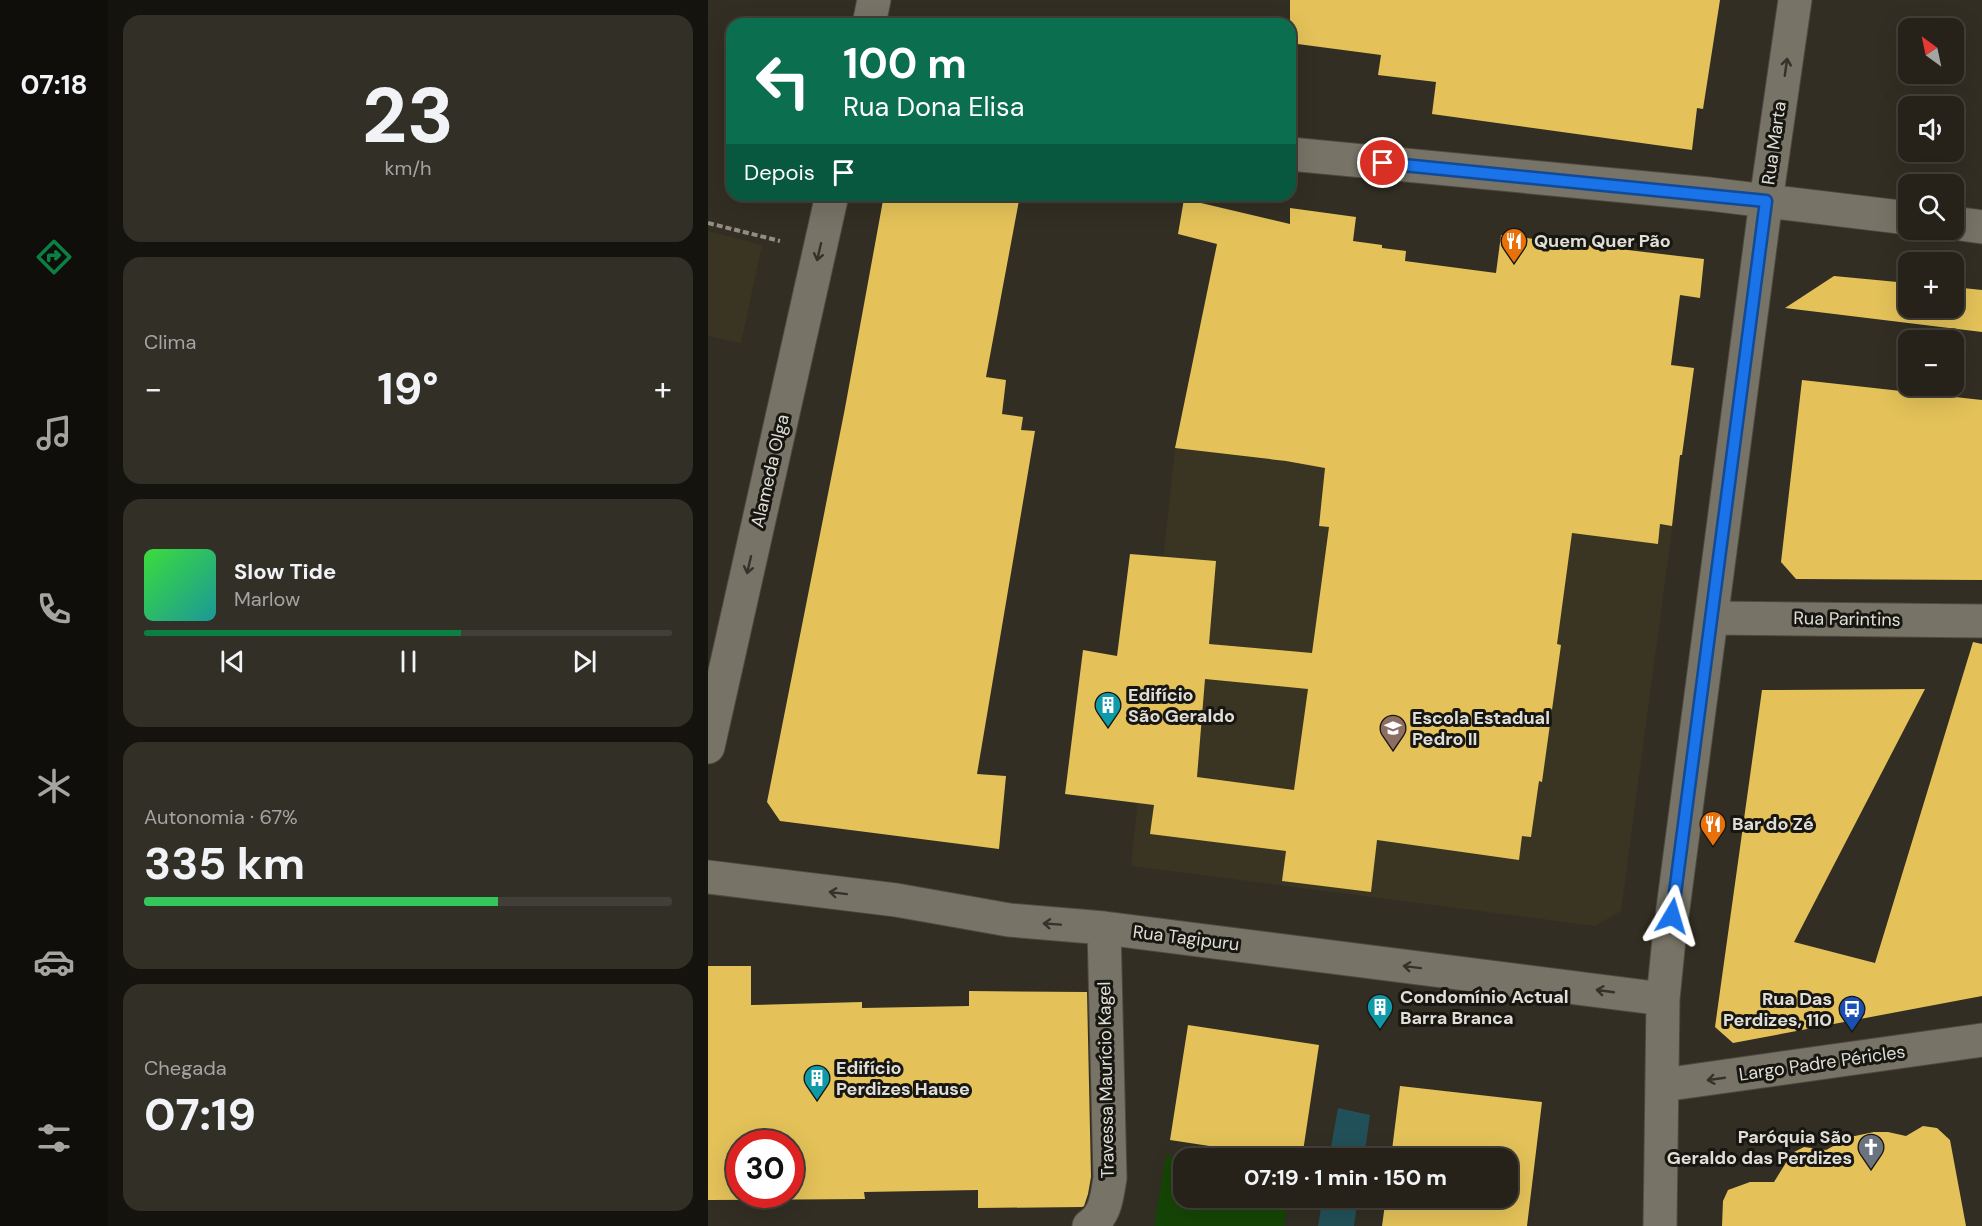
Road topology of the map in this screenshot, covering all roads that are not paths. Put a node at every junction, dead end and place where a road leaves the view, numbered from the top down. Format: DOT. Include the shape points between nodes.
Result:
graph roads {
  1 [pos="874,0"];
  2 [pos="1796,0"];
  3 [pos="870,18"];
  4 [pos="1296,155"];
  5 [pos="831,201"];
  6 [pos="1766,201"];
  7 [pos="1898,217"];
  8 [pos="1964,225"];
  9 [pos="1982,227"];
  10 [pos="1712,618"];
  11 [pos="1982,621"];
  12 [pos="708,747"];
  13 [pos="708,877"];
  14 [pos="1104,928"];
  15 [pos="1663,999"];
  16 [pos="1982,1040"];
  17 [pos="1663,1085"];
  18 [pos="1089,1226"];
  19 [pos="1660,1226"];
  1 -- 3 [label="street"];
  6 -- 2 [label="street, Rua Marta, one-way"];
  4 -- 6 [label="street"];
  5 -- 12 [label="street, Alameda Olga, one-way"];
  6 -- 7 [label="street"];
  6 -- 10 [label="street, Rua Marta"];
  8 -- 9 [label="street"];
  10 -- 11 [label="street, Rua Parintins"];
  10 -- 15 [label="street, Rua Marta"];
  14 -- 13 [label="street, Rua Tagipuru, one-way" via="1009,920 896,900"];
  15 -- 14 [label="street, Rua Tagipuru, one-way"];
  14 -- 18 [label="street, Travessa Maurício Kagel" via="1110,1178 1106,1201 1097,1221"];
  15 -- 17 [label="street"];
  16 -- 17 [label="street, Largo Padre Péricles, one-way"];
  17 -- 19 [label="street"];
}
